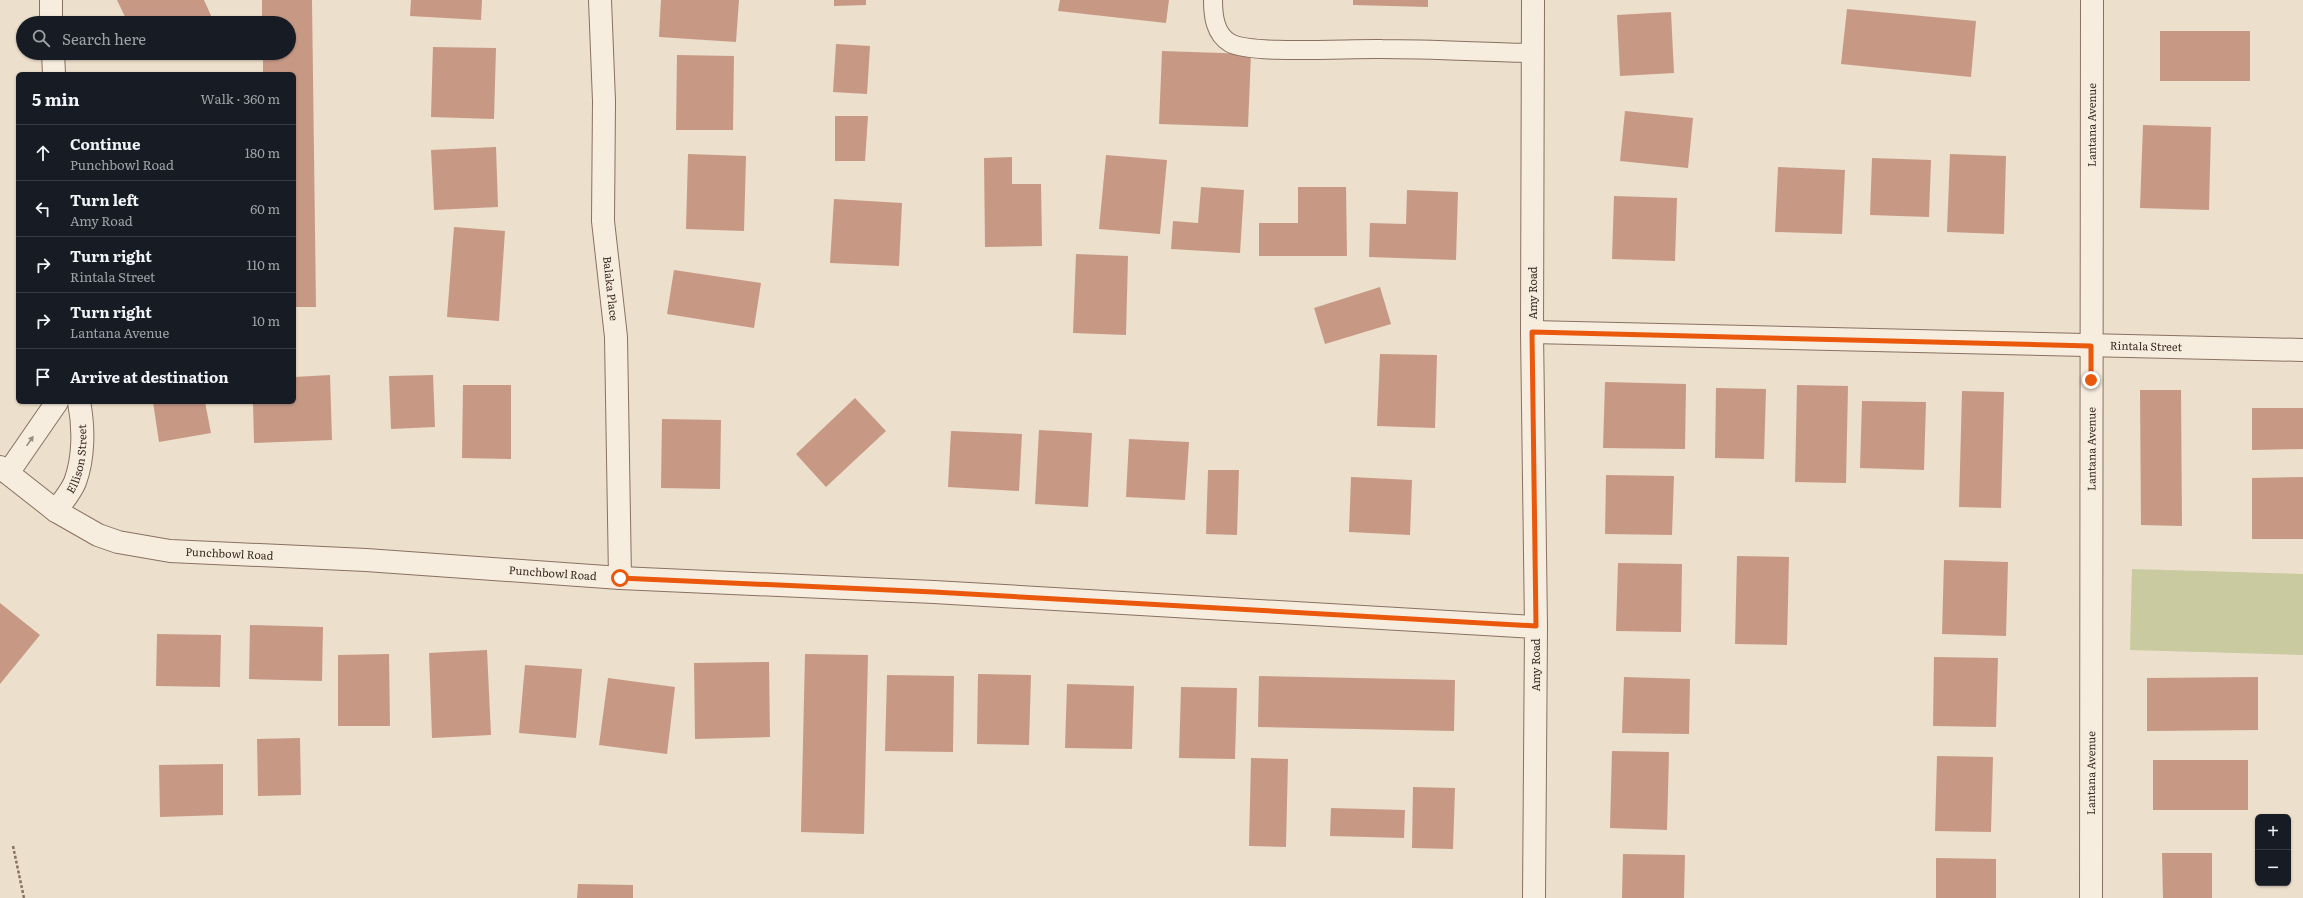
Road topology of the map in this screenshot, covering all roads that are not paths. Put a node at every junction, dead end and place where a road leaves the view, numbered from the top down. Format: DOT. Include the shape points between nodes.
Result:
graph roads {
  1 [pos="51,0"];
  2 [pos="600,0"];
  3 [pos="1213,0"];
  4 [pos="1533,0"];
  5 [pos="2092,0"];
  6 [pos="51,16"];
  7 [pos="1534,53"];
  8 [pos="53,60"];
  9 [pos="54,72"];
  10 [pos="1532,332"];
  11 [pos="2091,346"];
  12 [pos="2303,350"];
  13 [pos="55,404"];
  14 [pos="79,404"];
  15 [pos="4,470"];
  16 [pos="56,511"];
  17 [pos="620,578"];
  18 [pos="1536,626"];
  19 [pos="1534,898"];
  20 [pos="2091,898"];
  1 -- 6 [label="street"];
  2 -- 17 [label="street, Balaka Place" via="604,101 603,221 616,337"];
  3 -- 7 [label="lane" via="1217,28 1223,38 1241,46 1280,49"];
  4 -- 7 [label="street, Amy Road"];
  5 -- 11 [label="street, Lantana Avenue"];
  7 -- 10 [label="street, Amy Road"];
  8 -- 9 [label="street"];
  10 -- 11 [label="street, Rintala Street"];
  10 -- 18 [label="street, Amy Road"];
  11 -- 12 [label="street, Rintala Street"];
  11 -- 20 [label="street, Lantana Avenue"];
  15 -- 13 [label="street, one-way"];
  14 -- 16 [label="street, Ellison Street" via="82,418 80,460 74,483"];
  15 -- 16 [label="street, Punchbowl Road"];
  16 -- 17 [label="street, Punchbowl Road" via="98,535 118,542 170,551 366,560"];
  17 -- 18 [label="street, Punchbowl Road"];
  18 -- 19 [label="street, Amy Road"];
}
